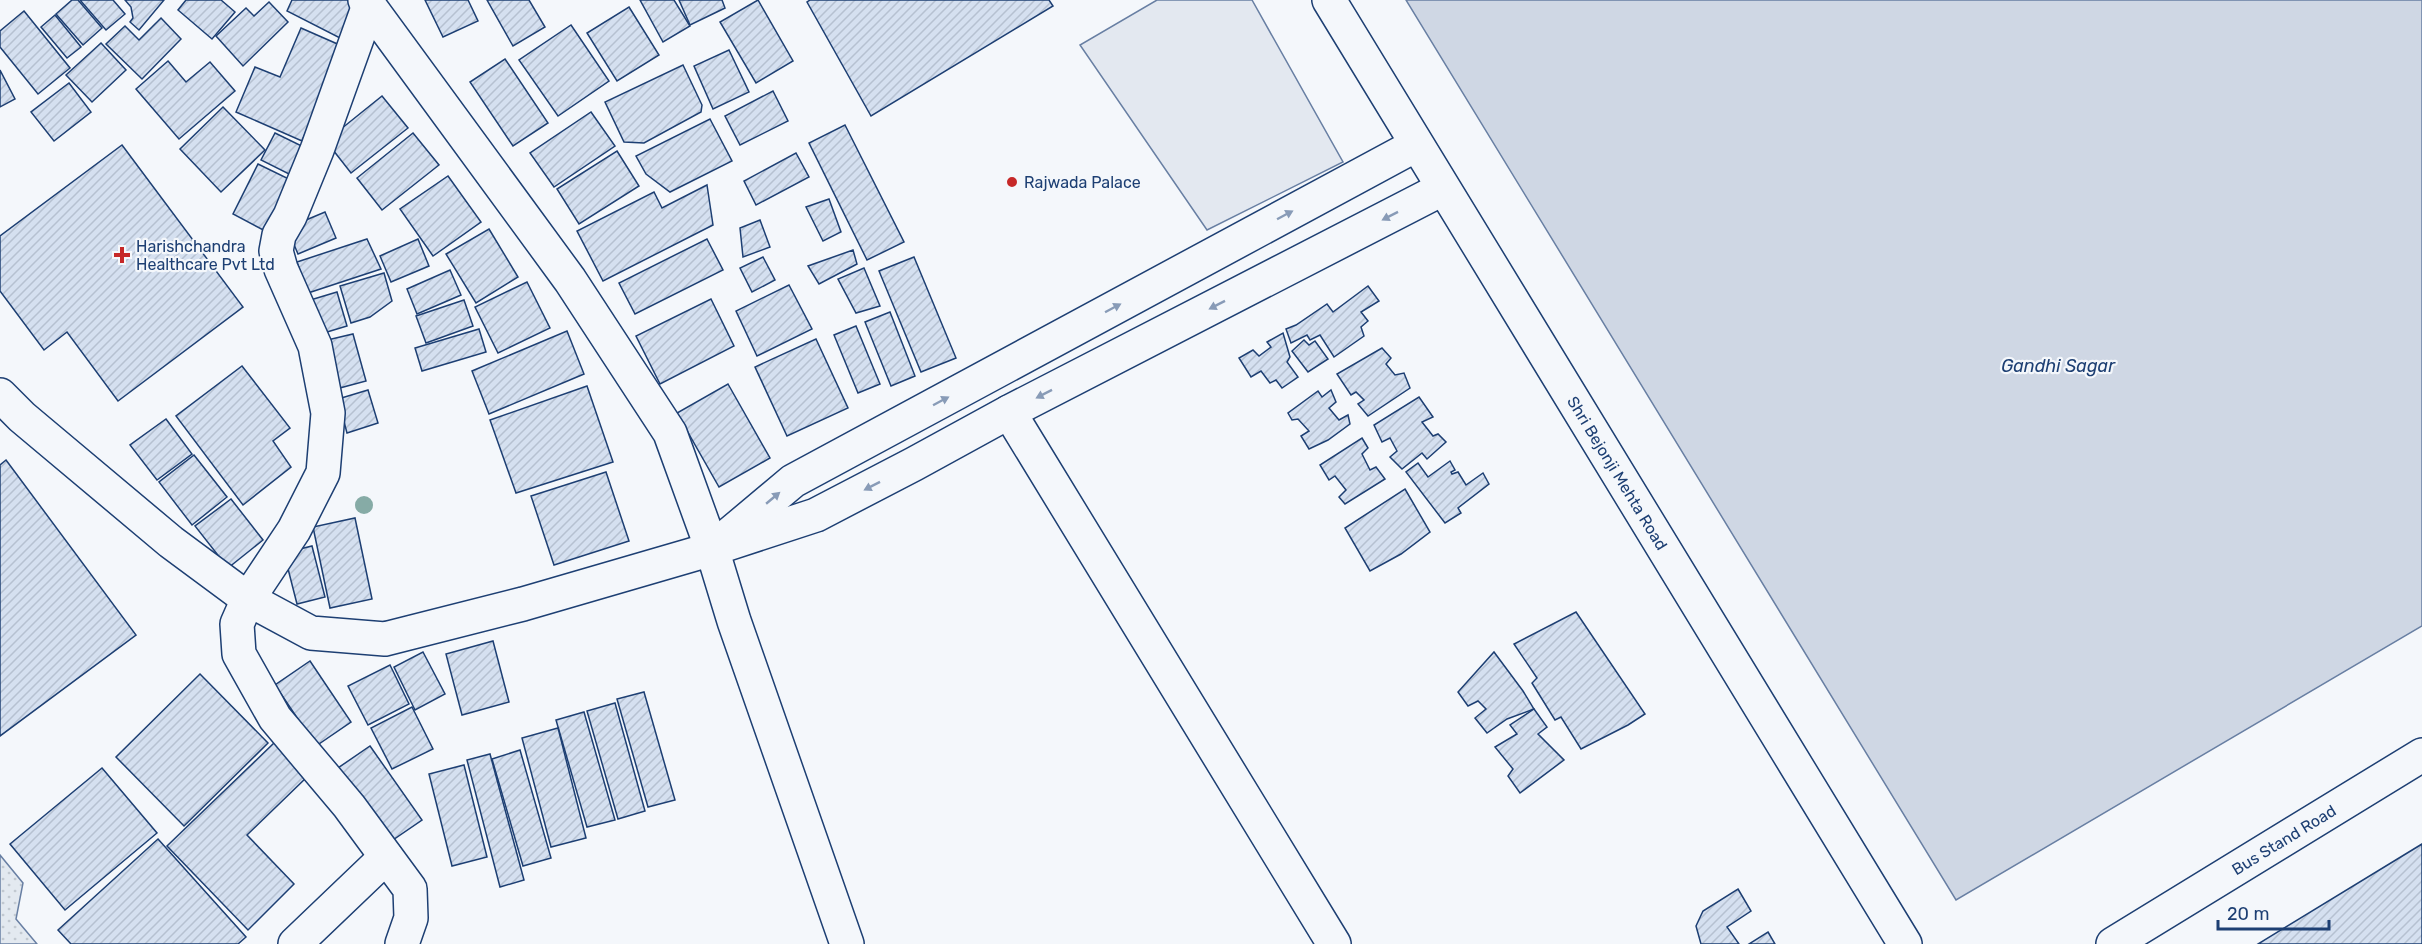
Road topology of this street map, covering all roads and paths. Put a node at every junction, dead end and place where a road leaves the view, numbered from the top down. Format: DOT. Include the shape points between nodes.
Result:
graph roads {
  1 [pos="1329,0"];
  2 [pos="367,2"];
  3 [pos="1416,145"];
  4 [pos="1442,189"];
  5 [pos="0,395"];
  6 [pos="1009,412"];
  7 [pos="712,549"];
  8 [pos="248,599"];
  9 [pos="2422,755"];
  10 [pos="386,857"];
  11 [pos="295,944"];
  12 [pos="402,944"];
  13 [pos="847,944"];
  14 [pos="1334,944"];
  15 [pos="1905,944"];
  16 [pos="2113,944"];
  1 -- 3 [label="street, Shri Bejonji Mehta Road"];
  2 -- 7 [label="street" via="570,280 669,433"];
  2 -- 8 [label="street" via="317,150 279,235 276,251 315,346 328,413 323,473 294,530"];
  3 -- 4 [label="street, Shri Bejonji Mehta Road"];
  7 -- 3 [label="street, one-way" via="793,481"];
  4 -- 6 [label="street, one-way"];
  4 -- 15 [label="street, Shri Bejonji Mehta Road"];
  5 -- 8 [label="street" via="171,542"];
  6 -- 7 [label="street, one-way" via="816,515"];
  6 -- 14 [label="street"];
  7 -- 8 [label="street" via="385,639 310,633"];
  7 -- 13 [label="street"];
  8 -- 10 [label="street" via="237,624 240,654 275,718"];
  9 -- 16 [label="street, Bus Stand Road"];
  10 -- 11 [label="street"];
  10 -- 12 [label="street" via="410,889 411,918"];
}
